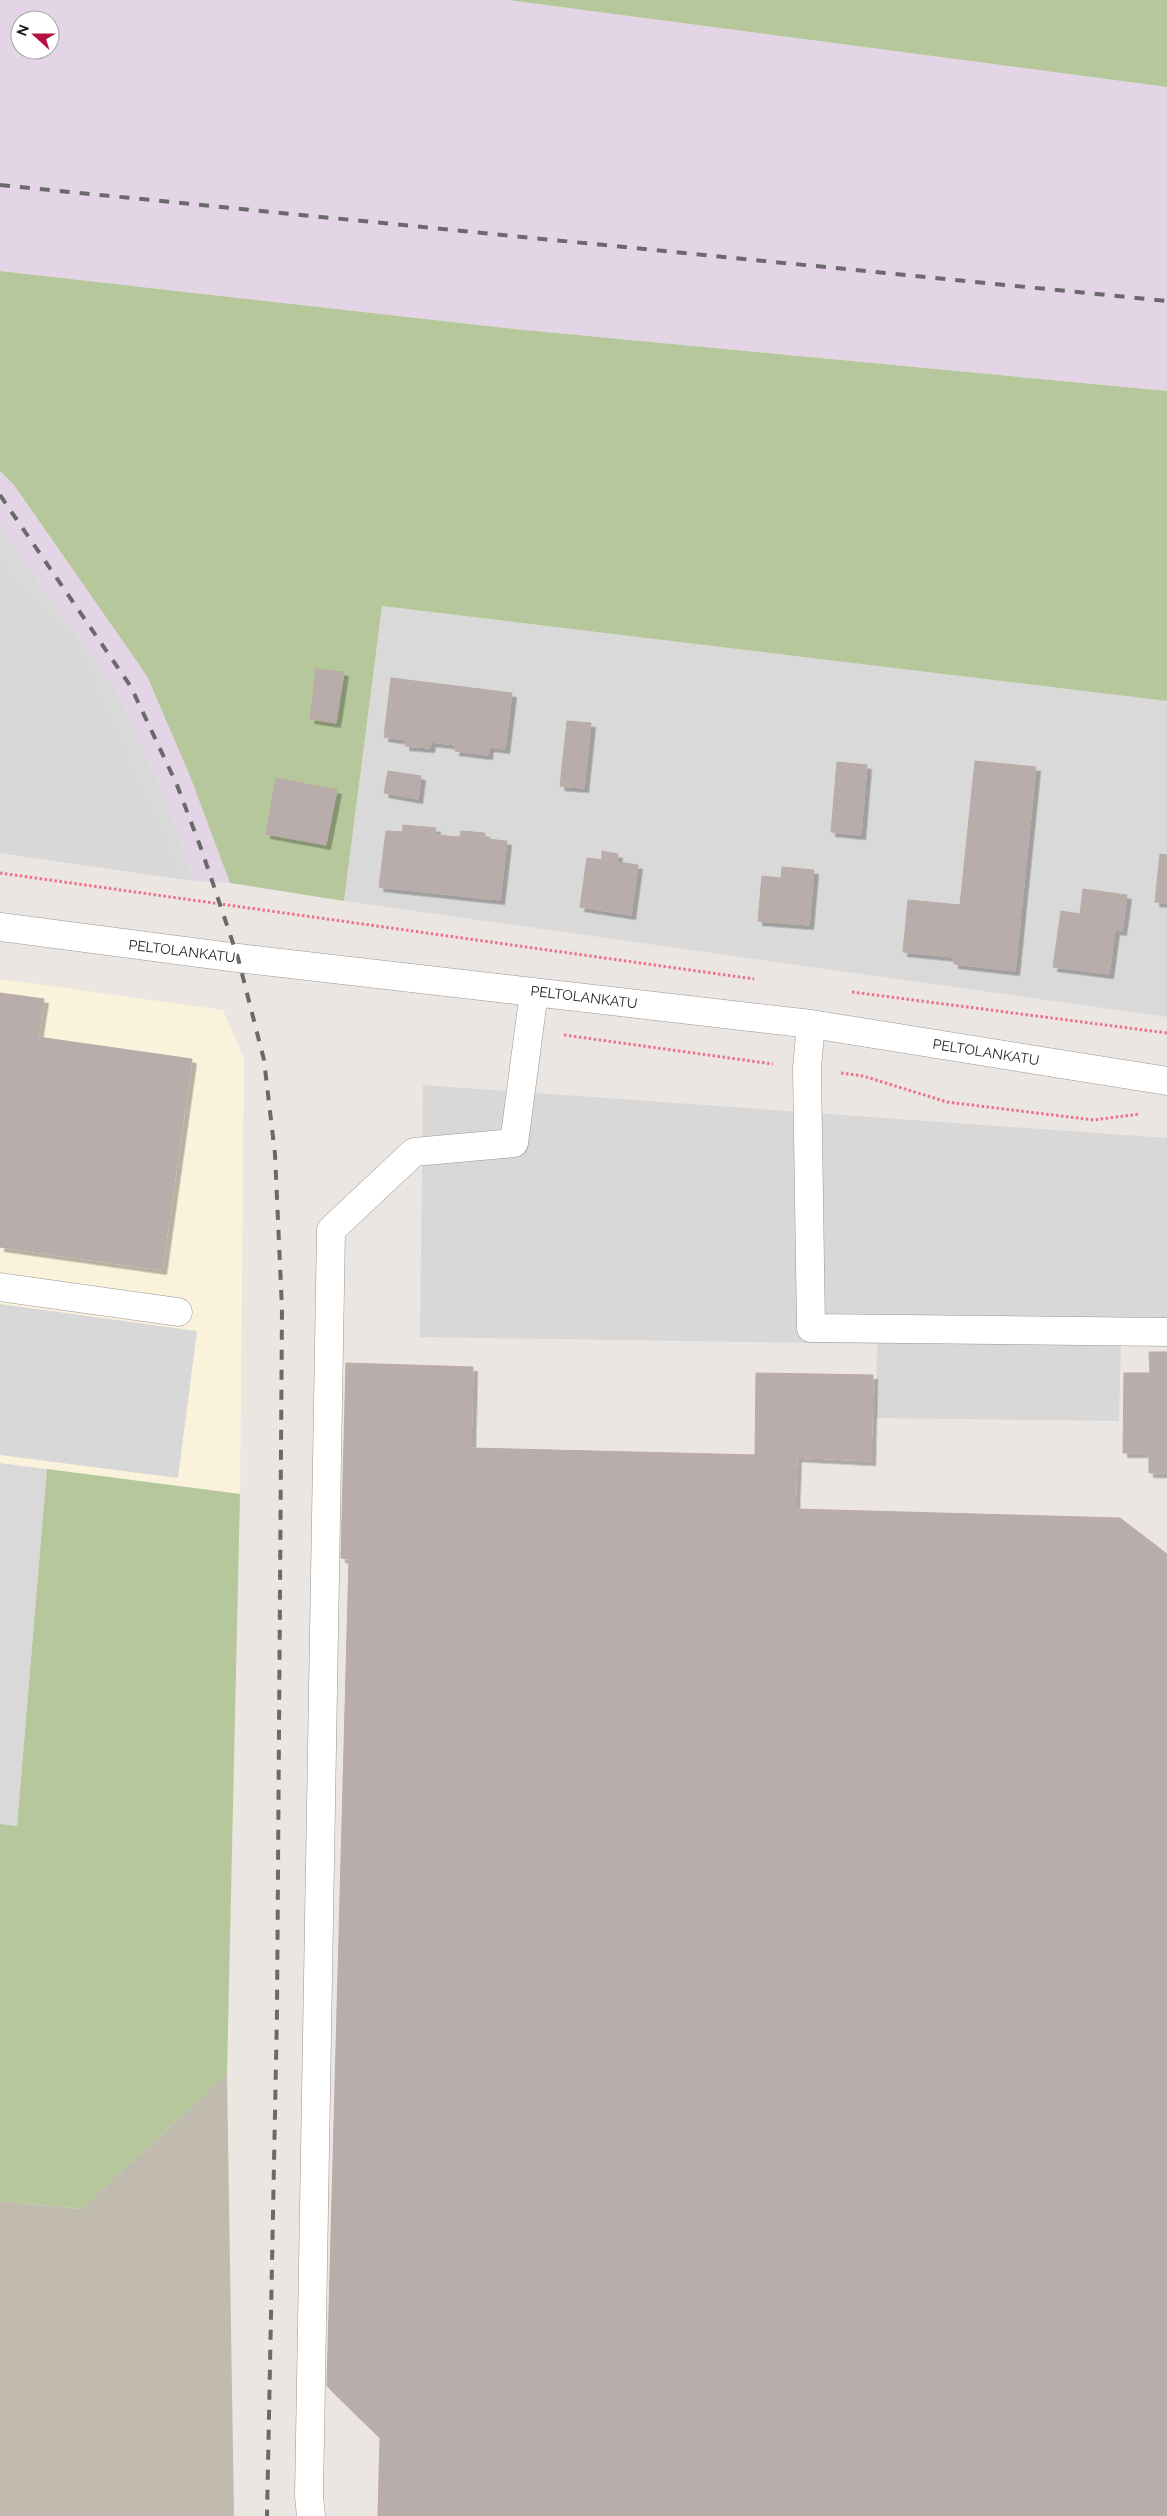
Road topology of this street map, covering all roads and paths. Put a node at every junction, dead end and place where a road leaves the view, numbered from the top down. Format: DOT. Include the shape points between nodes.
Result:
graph roads {
  1 [pos="0,873"];
  2 [pos="0,927"];
  3 [pos="763,980"];
  4 [pos="534,992"];
  5 [pos="851,992"];
  6 [pos="812,1024"];
  7 [pos="529,1030"];
  8 [pos="1167,1033"];
  9 [pos="807,1068"];
  10 [pos="1167,1081"];
  11 [pos="1149,1113"];
  12 [pos="0,1287"];
  13 [pos="178,1312"];
  14 [pos="1167,1332"];
  15 [pos="311,2516"];
  1 -- 3 [label="path"];
  2 -- 4 [label="street, PELTOLANKATU"];
  4 -- 6 [label="street, PELTOLANKATU"];
  4 -- 7 [label="street"];
  5 -- 8 [label="path"];
  6 -- 9 [label="street"];
  6 -- 10 [label="street, PELTOLANKATU"];
  7 -- 9 [label="path"];
  7 -- 15 [label="street" via="514,1143 414,1152 331,1230"];
  9 -- 11 [label="path" via="863,1076 947,1102 1094,1120"];
  9 -- 14 [label="street" via="811,1328"];
  12 -- 13 [label="street"];
}
